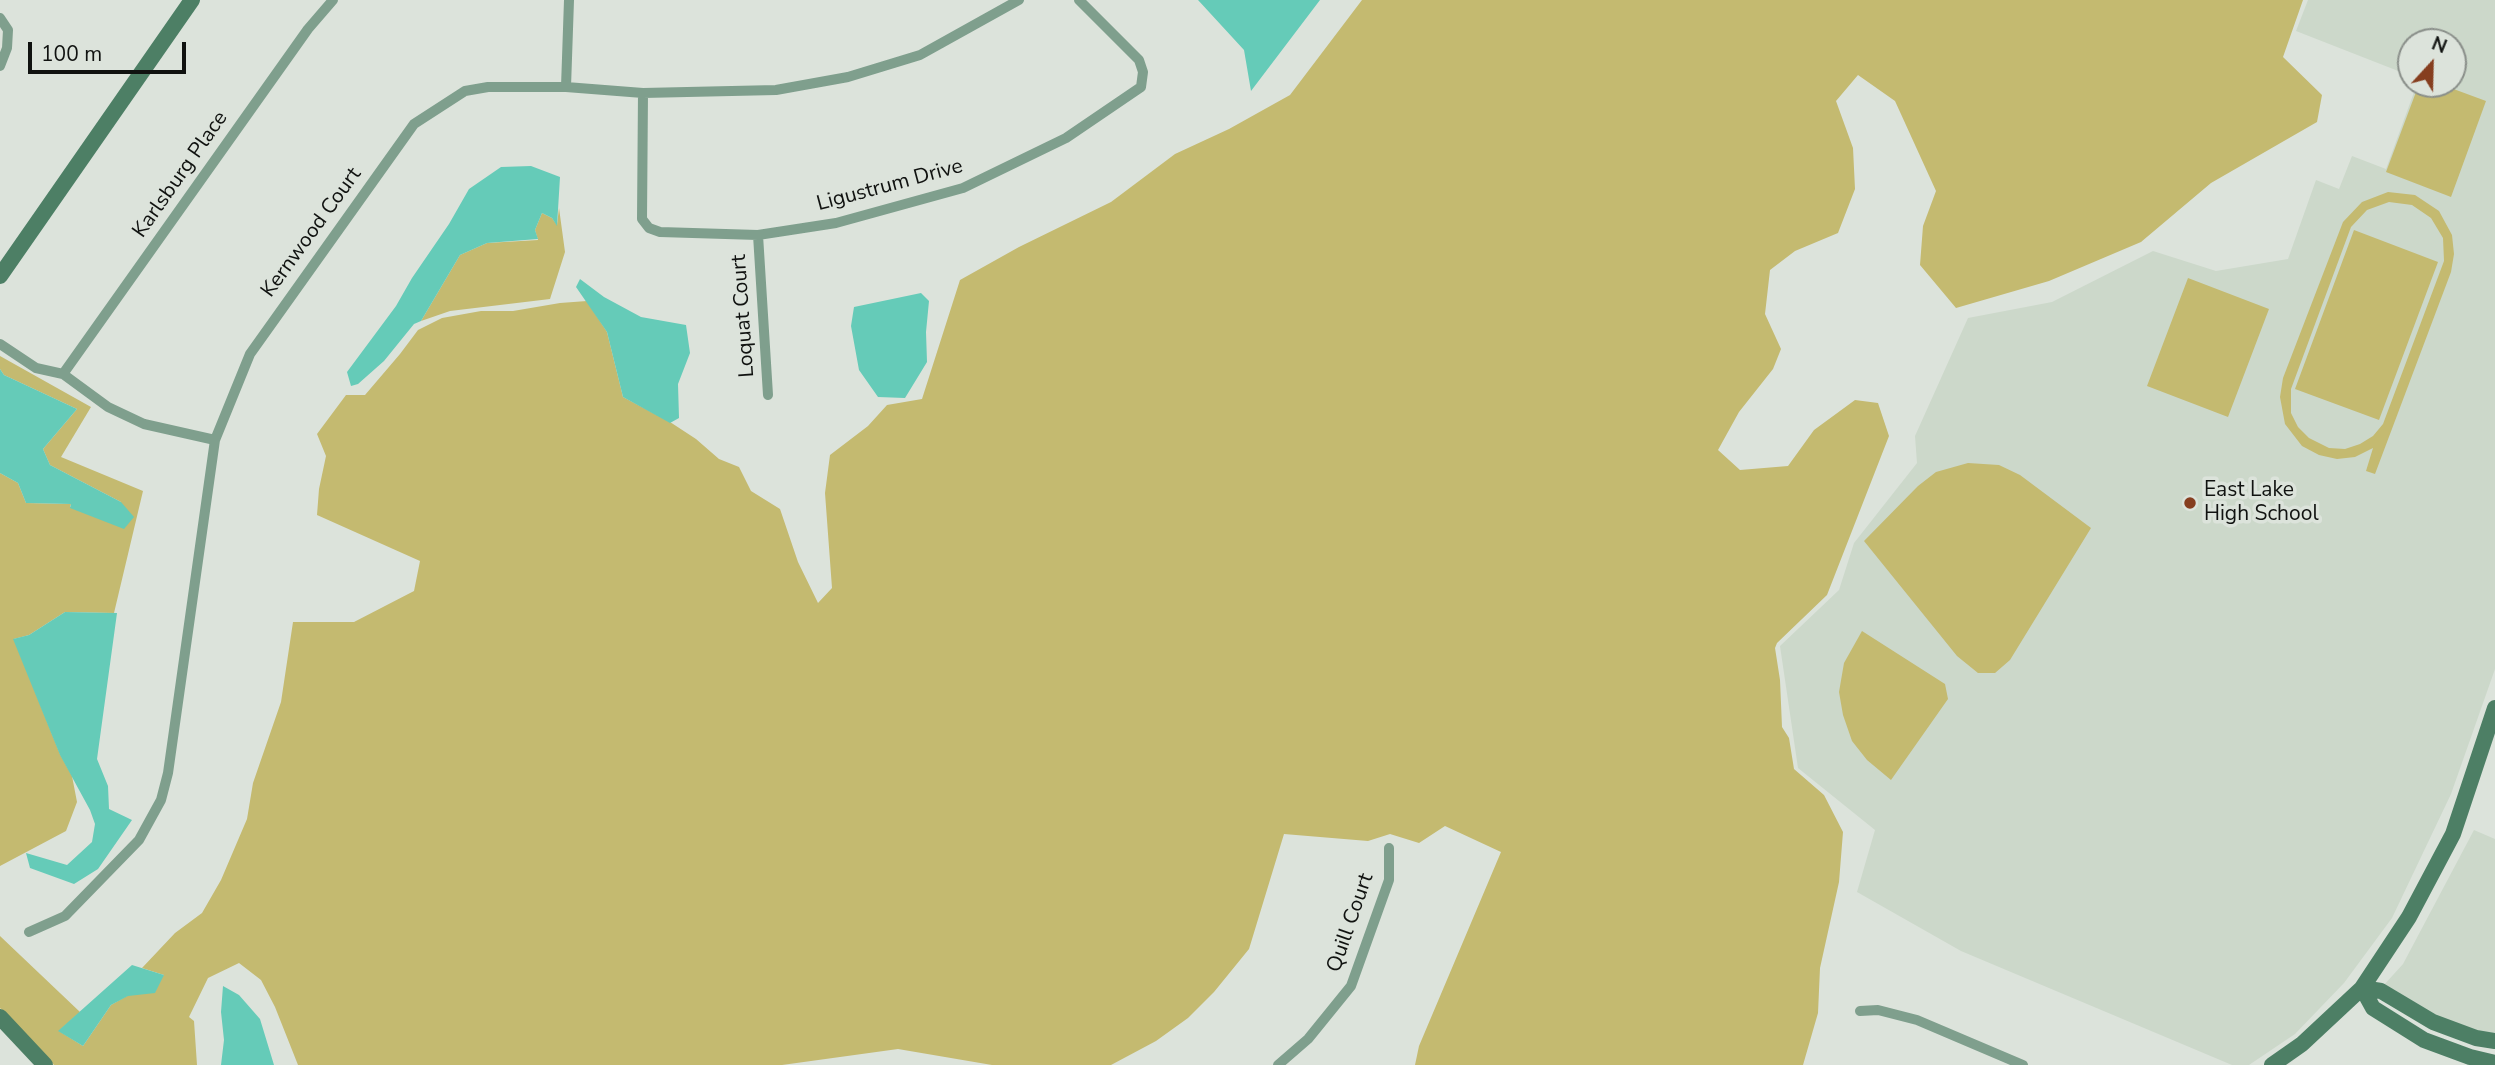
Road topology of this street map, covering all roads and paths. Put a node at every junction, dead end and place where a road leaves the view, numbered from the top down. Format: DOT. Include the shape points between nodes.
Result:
graph roads {
  1 [pos="192,0"];
  2 [pos="333,0"];
  3 [pos="569,0"];
  4 [pos="1020,0"];
  5 [pos="1079,0"];
  6 [pos="0,18"];
  7 [pos="0,66"];
  8 [pos="566,87"];
  9 [pos="643,93"];
  10 [pos="758,235"];
  11 [pos="0,276"];
  12 [pos="0,344"];
  13 [pos="63,374"];
  14 [pos="768,395"];
  15 [pos="215,440"];
  16 [pos="2495,708"];
  17 [pos="2489,744"];
  18 [pos="1389,848"];
  19 [pos="30,932"];
  20 [pos="2362,988"];
  21 [pos="1860,1011"];
  22 [pos="0,1017"];
  23 [pos="2495,1041"];
  24 [pos="2008,1062"];
  25 [pos="2495,1063"];
  26 [pos="46,1065"];
  27 [pos="1278,1065"];
  28 [pos="2023,1065"];
  29 [pos="2272,1065"];
  1 -- 11 [label="street"];
  2 -- 13 [label="street, Karlsburg Place"];
  3 -- 8 [label="street"];
  4 -- 9 [label="street, Kernwood Court" via="920,55 848,77 776,90"];
  5 -- 10 [label="street, Ligustrum Drive" via="1139,60 1141,87 1066,138 963,188 836,223"];
  6 -- 7 [label="street" via="8,30"];
  8 -- 9 [label="street, Kernwood Court"];
  8 -- 15 [label="street, Kernwood Court" via="465,91 414,124 250,354"];
  9 -- 10 [label="street, Ligustrum Drive" via="642,219 649,228"];
  10 -- 14 [label="street, Loquat Court"];
  12 -- 13 [label="street" via="37,368"];
  13 -- 15 [label="street" via="108,407 144,424"];
  15 -- 19 [label="street, Kernwood Court" via="161,800 139,840 65,916"];
  16 -- 17 [label="street"];
  17 -- 20 [label="street" via="2453,834 2409,917"];
  18 -- 27 [label="street, Quill Court" via="1389,880 1351,986 1308,1039"];
  20 -- 23 [label="street" via="2381,992 2433,1022"];
  20 -- 25 [label="street" via="2373,1008 2424,1040"];
  20 -- 29 [label="street" via="2302,1044"];
  21 -- 24 [label="street" via="1878,1010 1917,1020"];
  22 -- 26 [label="street"];
  24 -- 28 [label="street"];
}
